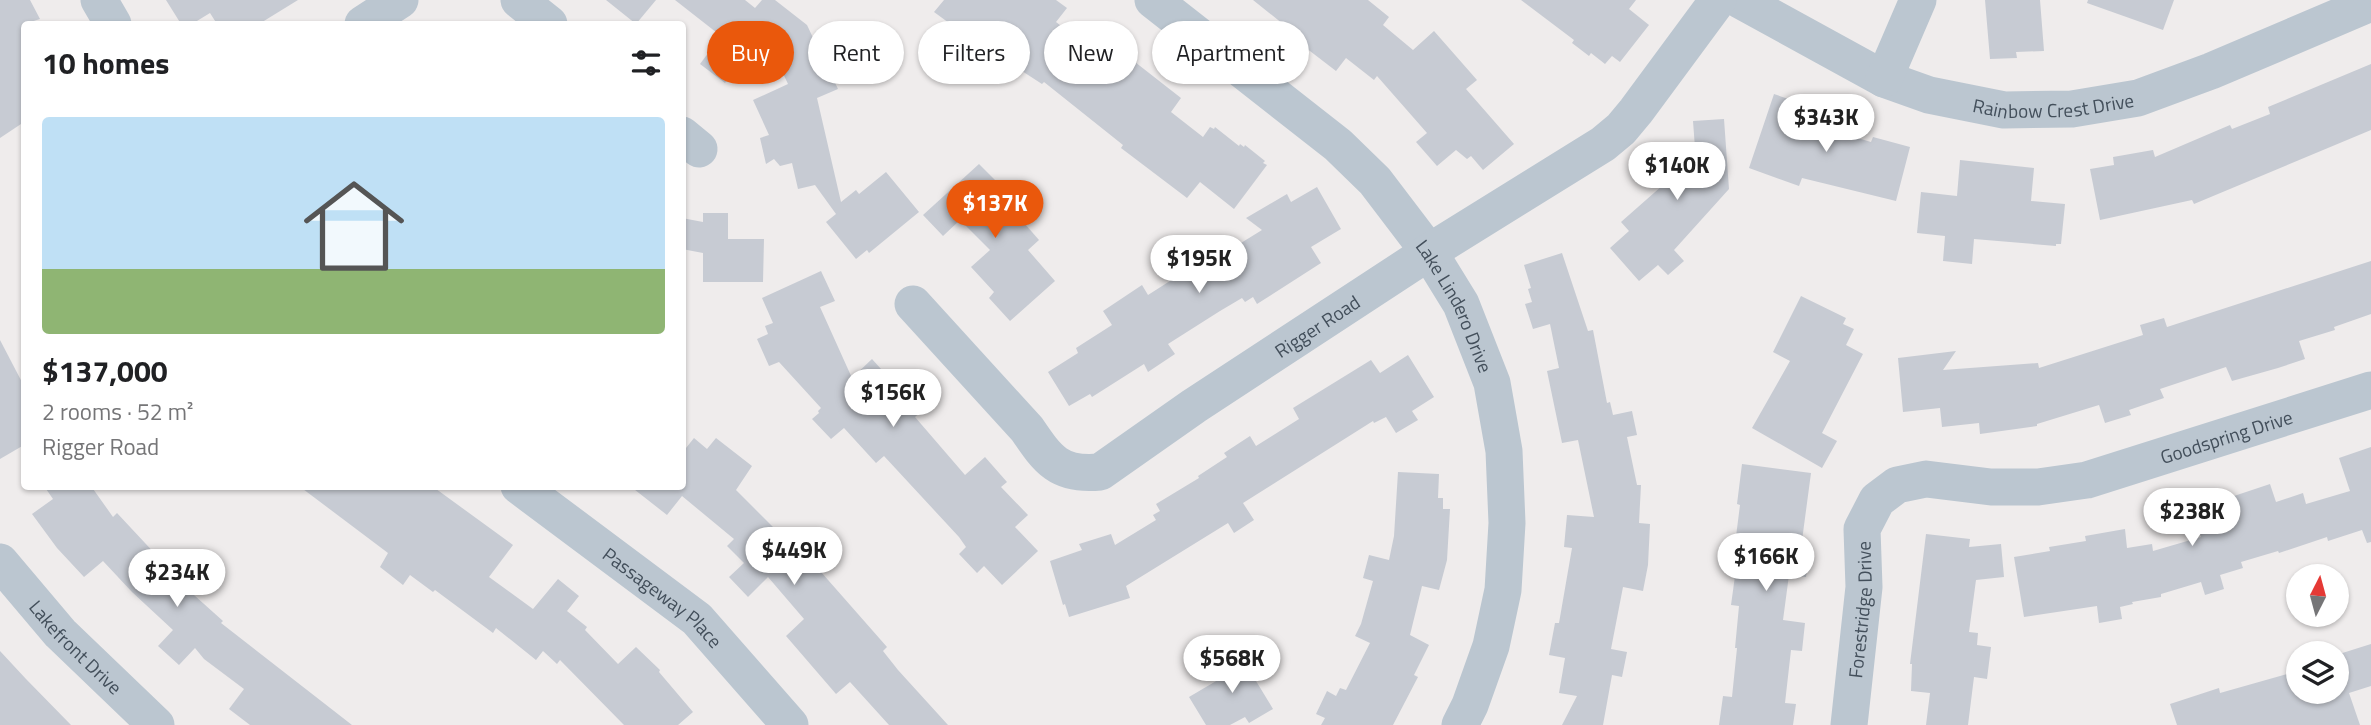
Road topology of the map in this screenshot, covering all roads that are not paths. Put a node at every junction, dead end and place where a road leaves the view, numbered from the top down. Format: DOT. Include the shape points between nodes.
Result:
graph roads {
  1 [pos="99,0"];
  2 [pos="400,0"];
  3 [pos="519,0"];
  4 [pos="1153,0"];
  5 [pos="1718,0"];
  6 [pos="1740,0"];
  7 [pos="1918,0"];
  8 [pos="2371,3"];
  9 [pos="111,21"];
  10 [pos="368,21"];
  11 [pos="545,21"];
  12 [pos="1884,79"];
  13 [pos="1429,253"];
  14 [pos="913,304"];
  15 [pos="2371,390"];
  16 [pos="524,490"];
  17 [pos="1877,500"];
  18 [pos="0,562"];
  19 [pos="156,725"];
  20 [pos="790,725"];
  21 [pos="1460,725"];
  22 [pos="1849,725"];
  1 -- 9 [label="street"];
  2 -- 10 [label="street"];
  3 -- 11 [label="street"];
  4 -- 13 [label="street, Lake Lindero Drive" via="1338,145 1375,181"];
  5 -- 13 [label="street, Rigger Road" via="1621,129"];
  6 -- 12 [label="street, Rainbow Crest Drive"];
  7 -- 12 [label="street"];
  8 -- 12 [label="street, Rainbow Crest Drive" via="2138,98 2072,109 2004,110 1929,95"];
  13 -- 14 [label="street, Rigger Road" via="1100,472 1082,474 1061,469 1042,452 1027,429"];
  13 -- 21 [label="street, Lake Lindero Drive" via="1461,304 1492,383 1504,451 1507,523 1503,590 1491,646"];
  15 -- 17 [label="street, Goodspring Drive" via="2087,480 1991,487 1926,479 1897,485"];
  16 -- 20 [label="street, Passageway Place" via="696,619"];
  17 -- 22 [label="street, Forestridge Drive" via="1861,529 1864,587"];
  18 -- 19 [label="street, Lakefront Drive" via="60,633"];
}
